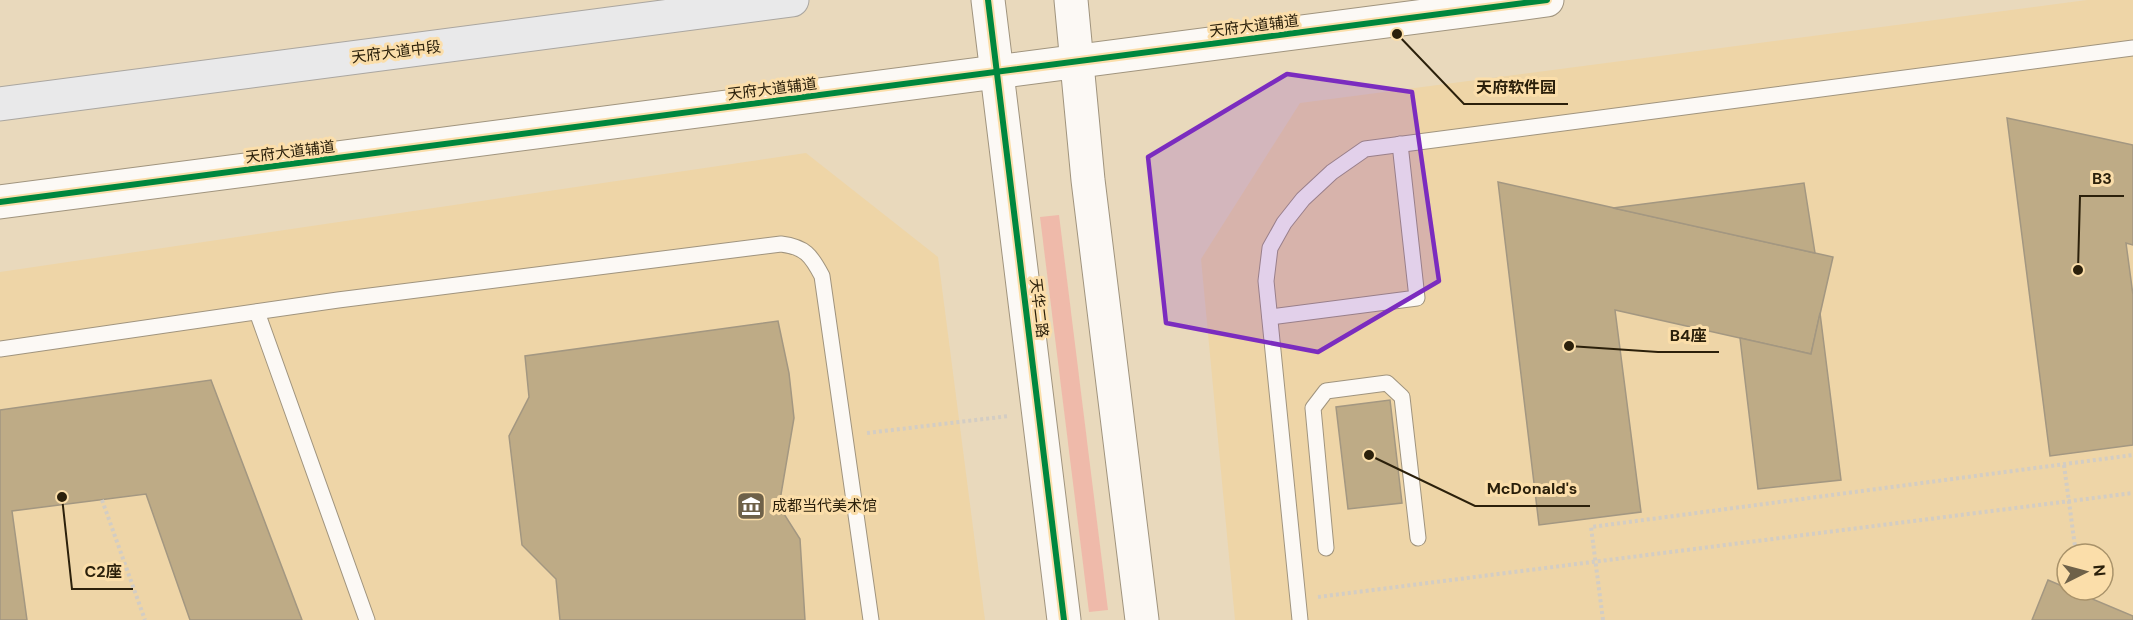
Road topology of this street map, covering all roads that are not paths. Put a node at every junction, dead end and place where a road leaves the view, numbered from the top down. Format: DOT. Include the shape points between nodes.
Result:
graph roads {
  1 [pos="792,0"];
  2 [pos="988,0"];
  3 [pos="1071,0"];
  4 [pos="1546,0"];
  5 [pos="2133,48"];
  6 [pos="1076,61"];
  7 [pos="997,72"];
  8 [pos="0,104"];
  9 [pos="1400,144"];
  10 [pos="0,202"];
  11 [pos="257,312"];
  12 [pos="1270,318"];
  13 [pos="0,349"];
  14 [pos="1418,538"];
  15 [pos="1326,548"];
  16 [pos="366,620"];
  17 [pos="871,620"];
  18 [pos="1064,620"];
  19 [pos="1142,620"];
  20 [pos="1300,620"];
  1 -- 8 [label="main road, 天府大道中段"];
  2 -- 7 [label="street, 天华二路"];
  3 -- 6 [label="street"];
  4 -- 6 [label="street, 天府大道辅道"];
  5 -- 9 [label="lane"];
  6 -- 7 [label="street, 天府大道辅道"];
  6 -- 19 [label="street"];
  7 -- 10 [label="street, 天府大道辅道"];
  7 -- 18 [label="street, 天华二路"];
  9 -- 12 [label="lane" via="1365,149 1317,186 1284,223 1270,248 1266,281"];
  9 -- 12 [label="lane" via="1417,298"];
  11 -- 13 [label="lane"];
  11 -- 16 [label="lane"];
  11 -- 17 [label="lane" via="781,244 798,246 813,258 822,276"];
  12 -- 20 [label="lane"];
  14 -- 15 [label="lane" via="1402,397 1387,383 1326,391 1313,408"];
}
